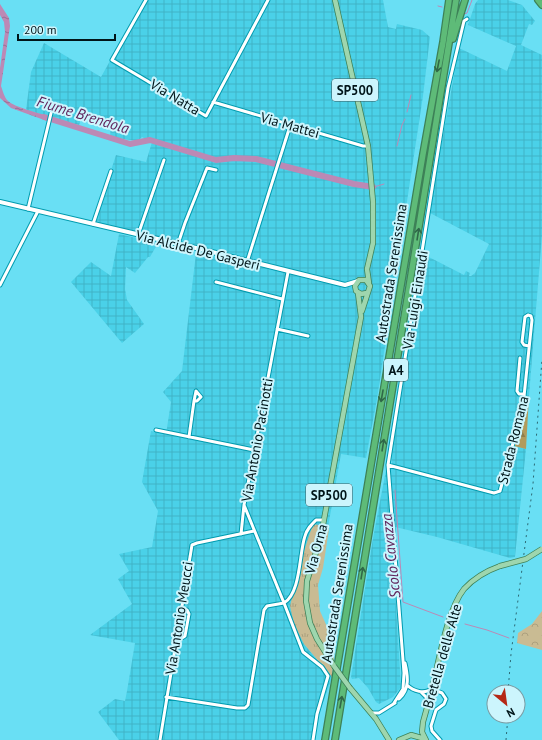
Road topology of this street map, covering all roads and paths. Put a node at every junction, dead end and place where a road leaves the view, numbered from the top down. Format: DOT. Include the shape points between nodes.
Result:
graph roads {
  1 [pos="146,0"];
  2 [pos="268,0"];
  3 [pos="335,0"];
  4 [pos="445,0"];
  5 [pos="449,0"];
  6 [pos="456,0"];
  7 [pos="465,0"];
  8 [pos="538,0"];
  9 [pos="542,5"];
  10 [pos="467,19"];
  11 [pos="441,52"];
  12 [pos="446,57"];
  13 [pos="212,102"];
  14 [pos="53,105"];
  15 [pos="290,126"];
  16 [pos="368,146"];
  17 [pos="164,160"];
  18 [pos="216,170"];
  19 [pos="111,171"];
  20 [pos="0,202"];
  21 [pos="28,209"];
  22 [pos="38,211"];
  23 [pos="93,224"];
  24 [pos="138,235"];
  25 [pos="178,244"];
  26 [pos="247,262"];
  27 [pos="367,269"];
  28 [pos="288,272"];
  29 [pos="359,281"];
  30 [pos="216,282"];
  31 [pos="369,283"];
  32 [pos="0,285"];
  33 [pos="345,285"];
  34 [pos="357,292"];
  35 [pos="367,293"];
  36 [pos="282,299"];
  37 [pos="361,317"];
  38 [pos="277,329"];
  39 [pos="308,336"];
  40 [pos="529,346"];
  41 [pos="520,358"];
  42 [pos="524,394"];
  43 [pos="194,401"];
  44 [pos="156,430"];
  45 [pos="189,437"];
  46 [pos="254,450"];
  47 [pos="388,465"];
  48 [pos="244,505"];
  49 [pos="324,520"];
  50 [pos="252,525"];
  51 [pos="241,527"];
  52 [pos="254,531"];
  53 [pos="241,534"];
  54 [pos="542,549"];
  55 [pos="284,603"];
  56 [pos="180,609"];
  57 [pos="176,637"];
  58 [pos="404,656"];
  59 [pos="404,664"];
  60 [pos="408,679"];
  61 [pos="407,686"];
  62 [pos="433,687"];
  63 [pos="415,690"];
  64 [pos="420,692"];
  65 [pos="404,694"];
  66 [pos="166,697"];
  67 [pos="394,703"];
  68 [pos="427,707"];
  69 [pos="369,712"];
  70 [pos="380,712"];
  71 [pos="423,722"];
  72 [pos="379,724"];
  73 [pos="411,736"];
  74 [pos="388,738"];
  75 [pos="160,740"];
  76 [pos="313,740"];
  77 [pos="325,740"];
  78 [pos="335,740"];
  79 [pos="397,740"];
  80 [pos="427,740"];
  81 [pos="440,740"];
  1 -- 13 [label="street, Via Natta" via="112,60 206,116"];
  2 -- 13 [label="street, Via Natta"];
  3 -- 16 [label="main road, SP500"];
  4 -- 11 [label="highway"];
  5 -- 11 [label="highway, Autostrada Serenissima / A4"];
  6 -- 12 [label="highway, Autostrada Serenissima / A4"];
  7 -- 12 [label="highway"];
  8 -- 9 [label="highway"];
  10 -- 47 [label="street, Via Luigi Einaudi" via="464,21 448,88"];
  11 -- 77 [label="highway, Autostrada Serenissima / A4, one-way"];
  78 -- 12 [label="highway, Autostrada Serenissima / A4, one-way"];
  13 -- 15 [label="street, Via Mattei"];
  14 -- 21 [label="street"];
  15 -- 16 [label="street, Via Mattei"];
  15 -- 26 [label="street"];
  16 -- 27 [label="main road, SP500" via="373,242"];
  17 -- 24 [label="street"];
  18 -- 25 [label="street" via="207,168"];
  19 -- 23 [label="street"];
  20 -- 21 [label="main road, Via Alcide De Gasperi"];
  21 -- 22 [label="main road, Via Alcide De Gasperi"];
  22 -- 23 [label="main road, Via Alcide De Gasperi"];
  22 -- 32 [label="street"];
  23 -- 24 [label="main road, Via Alcide De Gasperi"];
  24 -- 25 [label="main road, Via Alcide De Gasperi"];
  25 -- 26 [label="main road, Via Alcide De Gasperi"];
  26 -- 28 [label="main road, Via Alcide De Gasperi"];
  27 -- 29 [label="main road, SP500"];
  27 -- 31 [label="main road, SP500"];
  28 -- 33 [label="main road, Via Alcide De Gasperi"];
  28 -- 36 [label="street, Via Antonio Pacinotti"];
  29 -- 31 [label="main road" via="365,280"];
  29 -- 33 [label="main road, Via Alcide De Gasperi"];
  29 -- 34 [label="main road, SP500" via="355,286"];
  30 -- 36 [label="street"];
  31 -- 35 [label="main road, SP500" via="370,289"];
  33 -- 34 [label="main road"];
  34 -- 35 [label="main road"];
  34 -- 37 [label="main road, Via Orna / SP500"];
  35 -- 37 [label="main road, SP500"];
  36 -- 38 [label="street, Via Antonio Pacinotti"];
  37 -- 49 [label="main road, Via Orna / SP500"];
  38 -- 39 [label="street"];
  38 -- 46 [label="street, Via Antonio Pacinotti"];
  40 -- 40 [label="street, Strada Romana" via="532,320 528,315 524,319 522,342"];
  40 -- 42 [label="street, Strada Romana"];
  41 -- 42 [label="street" via="517,391"];
  42 -- 47 [label="street, Strada Romana" via="522,412 500,491 494,493"];
  43 -- 45 [label="street"];
  44 -- 45 [label="street"];
  45 -- 46 [label="street"];
  46 -- 48 [label="street, Via Antonio Pacinotti"];
  47 -- 58 [label="street, Via Luigi Einaudi"];
  48 -- 50 [label="street, Via Antonio Pacinotti"];
  48 -- 51 [label="street"];
  49 -- 55 [label="street" via="316,520 305,535 294,590 289,600"];
  49 -- 69 [label="main road, Via Orna / SP500, bridge" via="307,581 306,601 313,631 334,666"];
  50 -- 51 [label="street" via="246,522"];
  50 -- 52 [label="street, Via Antonio Pacinotti"];
  51 -- 53 [label="street"];
  52 -- 53 [label="street, Via Antonio Meucci"];
  52 -- 55 [label="street, Via Antonio Pacinotti"];
  53 -- 56 [label="street, Via Antonio Meucci" via="192,545"];
  54 -- 62 [label="main road, Bretella delle Alte, bridge" via="526,559 482,574 469,584 459,597 444,639"];
  55 -- 66 [label="street" via="267,606 264,610 250,697 245,708"];
  55 -- 76 [label="street, Via Antonio Pacinotti" via="303,652 322,667 328,676 317,714"];
  56 -- 57 [label="street, Via Antonio Meucci"];
  56 -- 57 [label="street" via="187,610 189,614 185,636"];
  57 -- 66 [label="street, Via Antonio Meucci"];
  58 -- 59 [label="street, Via Luigi Einaudi"];
  58 -- 60 [label="street, Via Luigi Einaudi"];
  59 -- 61 [label="street, Via Luigi Einaudi"];
  59 -- 67 [label="street, Via Luigi Einaudi" via="403,689"];
  60 -- 61 [label="street, Via Luigi Einaudi"];
  60 -- 63 [label="street, Via Luigi Einaudi"];
  61 -- 63 [label="street"];
  61 -- 65 [label="street, Via Luigi Einaudi"];
  62 -- 64 [label="street"];
  62 -- 68 [label="main road, Bretella delle Alte"];
  62 -- 81 [label="street" via="446,699 436,710 431,726"];
  63 -- 64 [label="street"];
  63 -- 65 [label="street, Via Luigi Einaudi"];
  64 -- 68 [label="street" via="426,698"];
  65 -- 67 [label="street, Via Luigi Einaudi"];
  66 -- 75 [label="street, Via Antonio Meucci"];
  67 -- 70 [label="street, Via Luigi Einaudi"];
  68 -- 71 [label="main road, Bretella delle Alte"];
  69 -- 70 [label="street"];
  69 -- 72 [label="main road, Via Orna"];
  70 -- 72 [label="street"];
  71 -- 73 [label="main road" via="419,730"];
  71 -- 80 [label="main road, Bretella delle Alte" via="422,732"];
  72 -- 74 [label="main road, Via Orna"];
  73 -- 79 [label="main road"];
  73 -- 80 [label="main road"];
  74 -- 79 [label="main road, Via Orna"];
}
